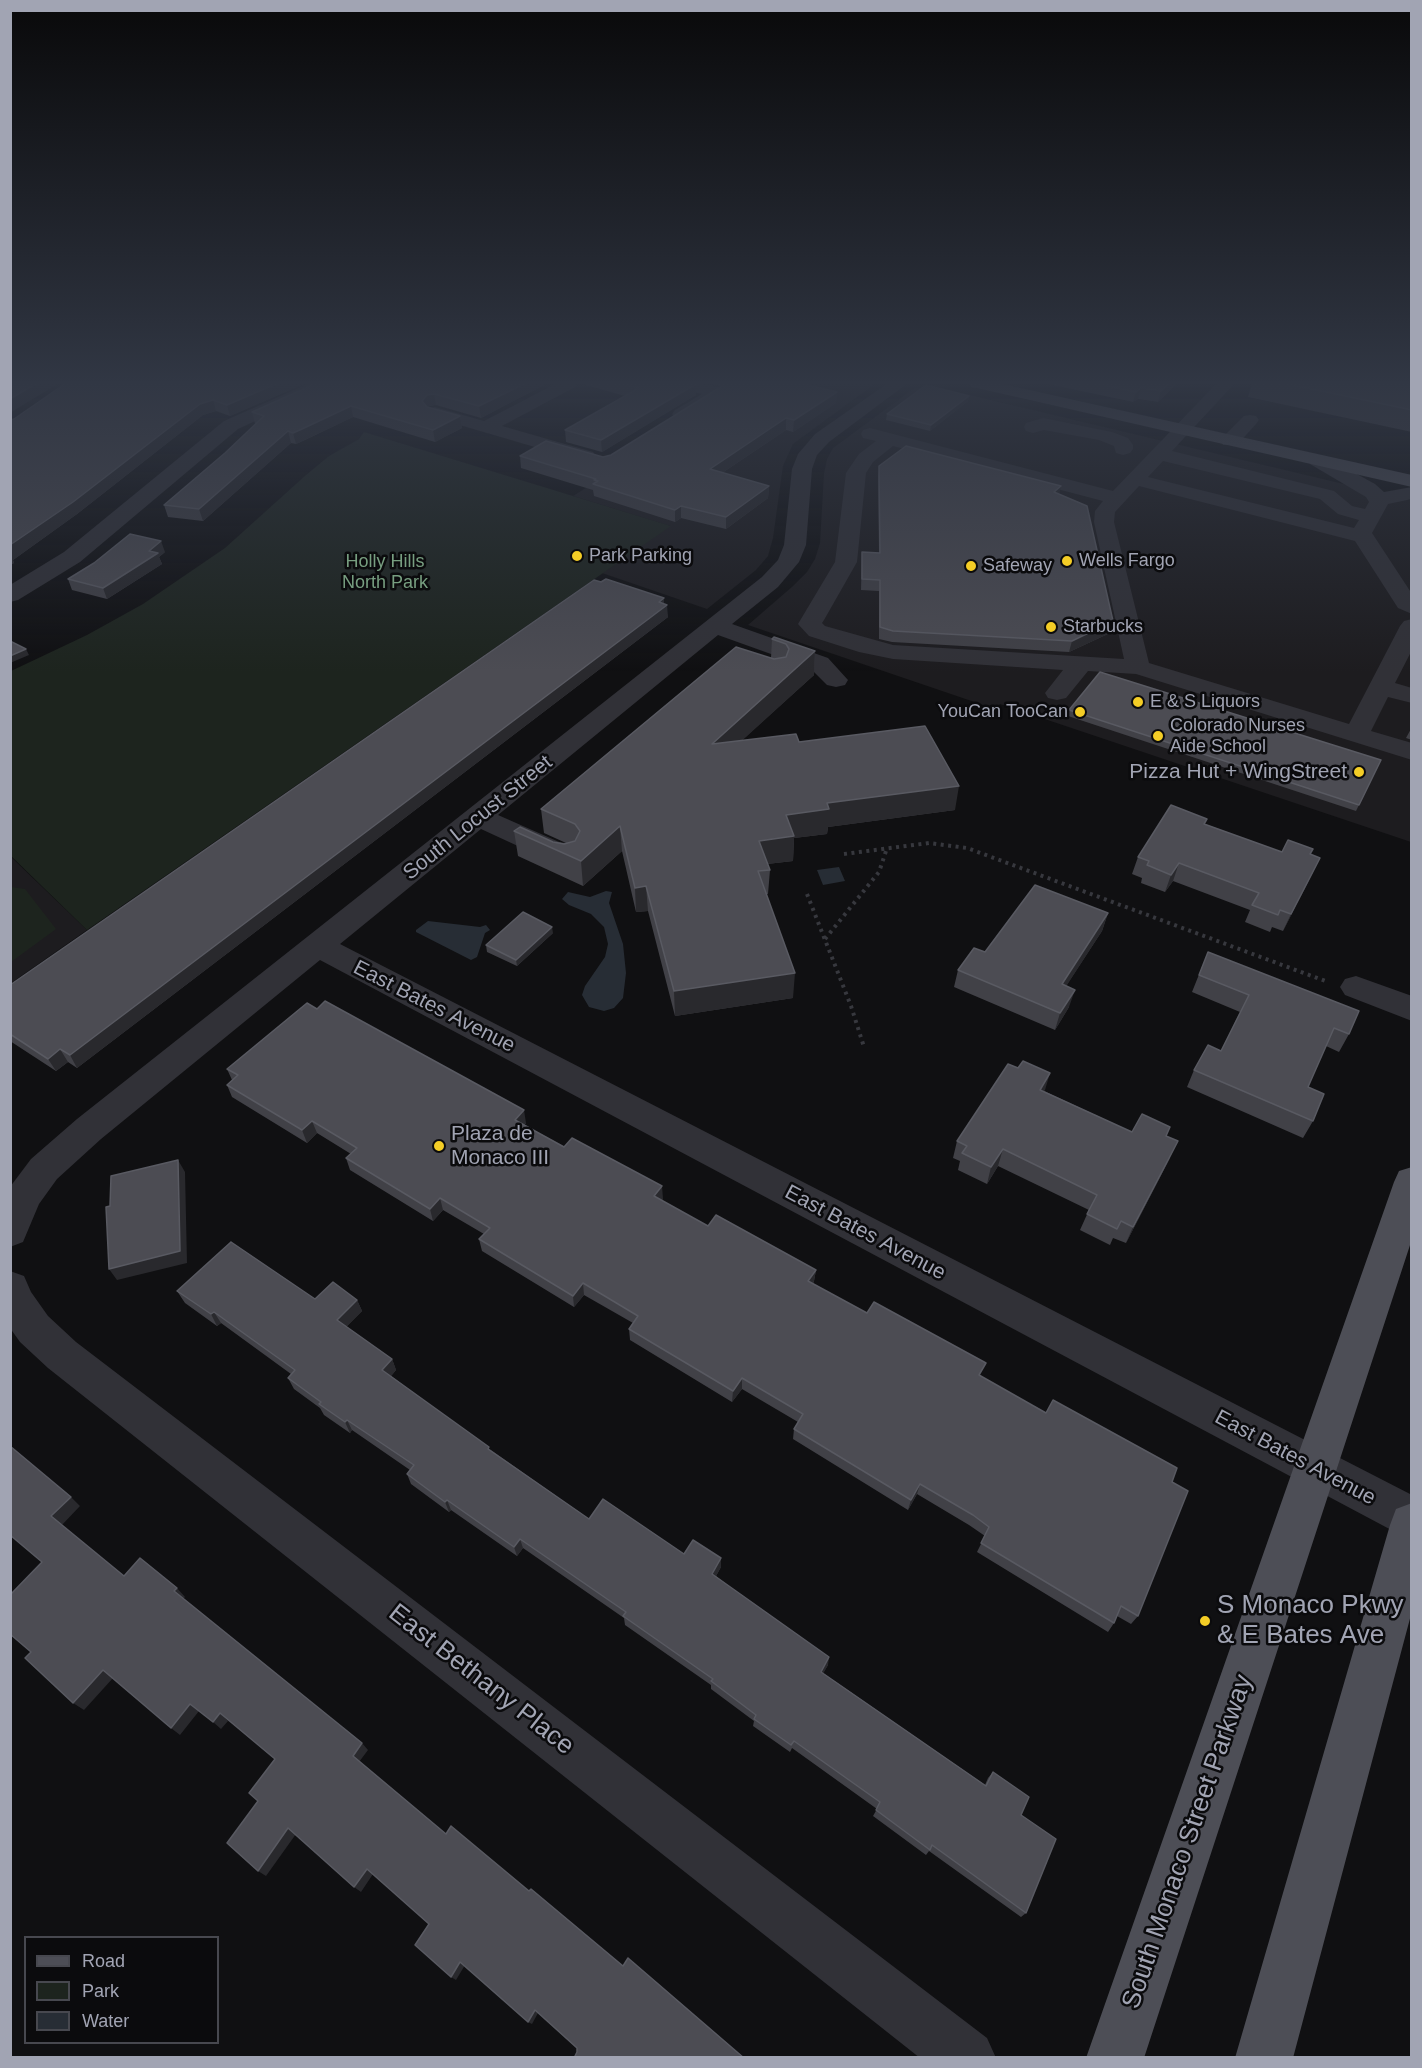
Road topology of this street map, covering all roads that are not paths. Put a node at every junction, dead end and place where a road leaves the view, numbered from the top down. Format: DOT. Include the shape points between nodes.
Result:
graph roads {
  1 [pos="1134,479"];
  2 [pos="165,480"];
  3 [pos="802,480"];
  4 [pos="855,480"];
  5 [pos="1044,480"];
  6 [pos="1136,480"];
  7 [pos="1179,480"];
  8 [pos="1265,480"];
  9 [pos="1353,480"];
  10 [pos="1411,483"];
  11 [pos="1115,498"];
  12 [pos="1334,501"];
  13 [pos="1287,517"];
  14 [pos="1370,518"];
  15 [pos="1318,525"];
  16 [pos="10,595"];
  17 [pos="1411,623"];
  18 [pos="706,641"];
  19 [pos="770,663"];
  20 [pos="1081,664"];
  21 [pos="1138,667"];
  22 [pos="836,680"];
  23 [pos="1380,687"];
  24 [pos="1057,693"];
  25 [pos="1412,696"];
  26 [pos="1356,735"];
  27 [pos="1412,752"];
  28 [pos="473,822"];
  29 [pos="555,859"];
  30 [pos="318,946"];
  31 [pos="1356,987"];
  32 [pos="1412,1009"];
  33 [pos="1412,1182"];
  34 [pos="10,1231"];
  35 [pos="10,1288"];
  36 [pos="1315,1468"];
  37 [pos="1412,1519"];
  38 [pos="1412,1525"];
  39 [pos="967,2058"];
  40 [pos="1115,2058"];
  41 [pos="1264,2058"];
  1 -- 11 [label="street"];
  2 -- 16 [label="street" via="72,557"];
  3 -- 18 [label="street, South Locust Street" via="791,558"];
  4 -- 20 [label="street" via="845,567 812,620 813,628 882,651"];
  5 -- 11 [label="street"];
  6 -- 13 [label="street"];
  7 -- 13 [label="street" via="1287,512"];
  8 -- 12 [label="street" via="1327,495"];
  9 -- 14 [label="street" via="1375,494"];
  10 -- 14 [label="street" via="1389,496"];
  11 -- 21 [label="street" via="1105,511 1104,522"];
  12 -- 14 [label="street" via="1345,510"];
  12 -- 15 [label="street"];
  13 -- 15 [label="street"];
  14 -- 15 [label="street"];
  14 -- 17 [label="street"];
  17 -- 23 [label="street"];
  18 -- 19 [label="street"];
  18 -- 22 [label="street" via="816,662"];
  18 -- 28 [label="street, South Locust Street"];
  20 -- 21 [label="street"];
  20 -- 24 [label="street"];
  21 -- 26 [label="street"];
  23 -- 25 [label="street"];
  23 -- 26 [label="street"];
  26 -- 27 [label="street"];
  28 -- 29 [label="street"];
  28 -- 30 [label="street, South Locust Street"];
  30 -- 34 [label="street, South Locust Street" via="62,1152 26,1193"];
  30 -- 36 [label="street, East Bates Avenue"];
  31 -- 32 [label="street"];
  33 -- 36 [label="main road, South Monaco Street Parkway"];
  35 -- 39 [label="street, East Bethany Place" via="34,1329 62,1355"];
  36 -- 37 [label="street, East Bates Avenue"];
  36 -- 40 [label="main road, South Monaco Street Parkway"];
  38 -- 41 [label="main road"];
}
